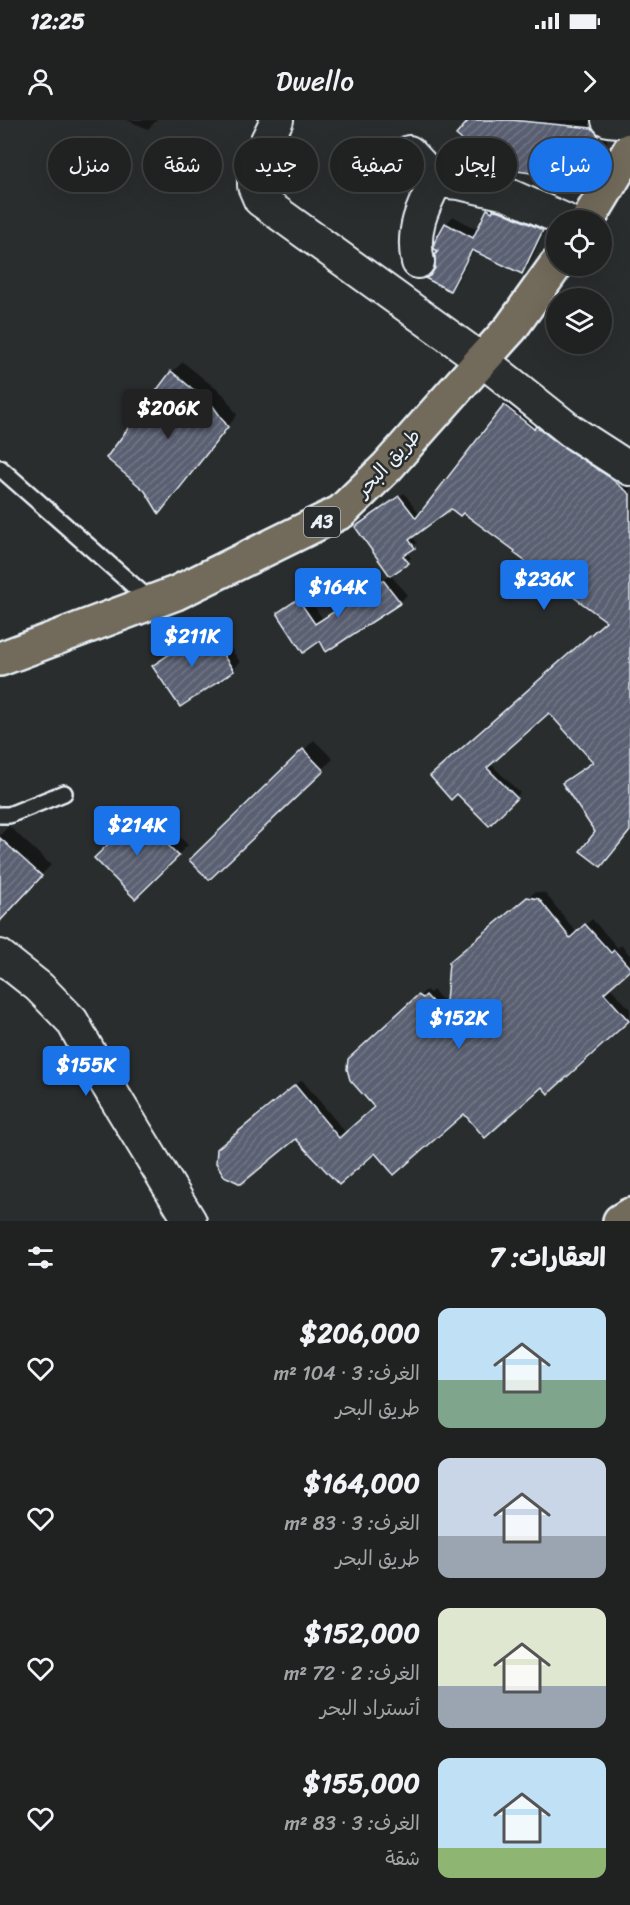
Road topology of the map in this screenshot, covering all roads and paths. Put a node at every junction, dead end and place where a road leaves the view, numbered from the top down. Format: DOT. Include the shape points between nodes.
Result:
graph roads {
  1 [pos="277,120"];
  2 [pos="608,120"];
  3 [pos="630,122"];
  4 [pos="630,150"];
  5 [pos="424,168"];
  6 [pos="436,181"];
  7 [pos="497,192"];
  8 [pos="594,210"];
  9 [pos="546,212"];
  10 [pos="418,262"];
  11 [pos="548,276"];
  12 [pos="483,360"];
  13 [pos="0,468"];
  14 [pos="630,469"];
  15 [pos="152,602"];
  16 [pos="0,659"];
  17 [pos="64,793"];
  18 [pos="0,815"];
  19 [pos="0,956"];
  20 [pos="630,1215"];
  21 [pos="190,1221"];
  22 [pos="620,1221"];
  1 -- 12 [label="street" via="254,167 254,186 260,200"];
  2 -- 3 [label="street"];
  4 -- 8 [label="highway"];
  5 -- 6 [label="street"];
  6 -- 10 [label="street" via="422,207 414,246"];
  7 -- 9 [label="street"];
  11 -- 12 [label="highway, طريق البحر / A3"];
  12 -- 14 [label="street" via="571,431"];
  12 -- 15 [label="highway, طريق البحر / A3" via="341,512"];
  13 -- 15 [label="lane"];
  15 -- 16 [label="highway, طريق البحر / A3"];
  17 -- 18 [label="lane"];
  19 -- 21 [label="street" via="39,987 72,1021"];
  20 -- 22 [label="highway"];
}
